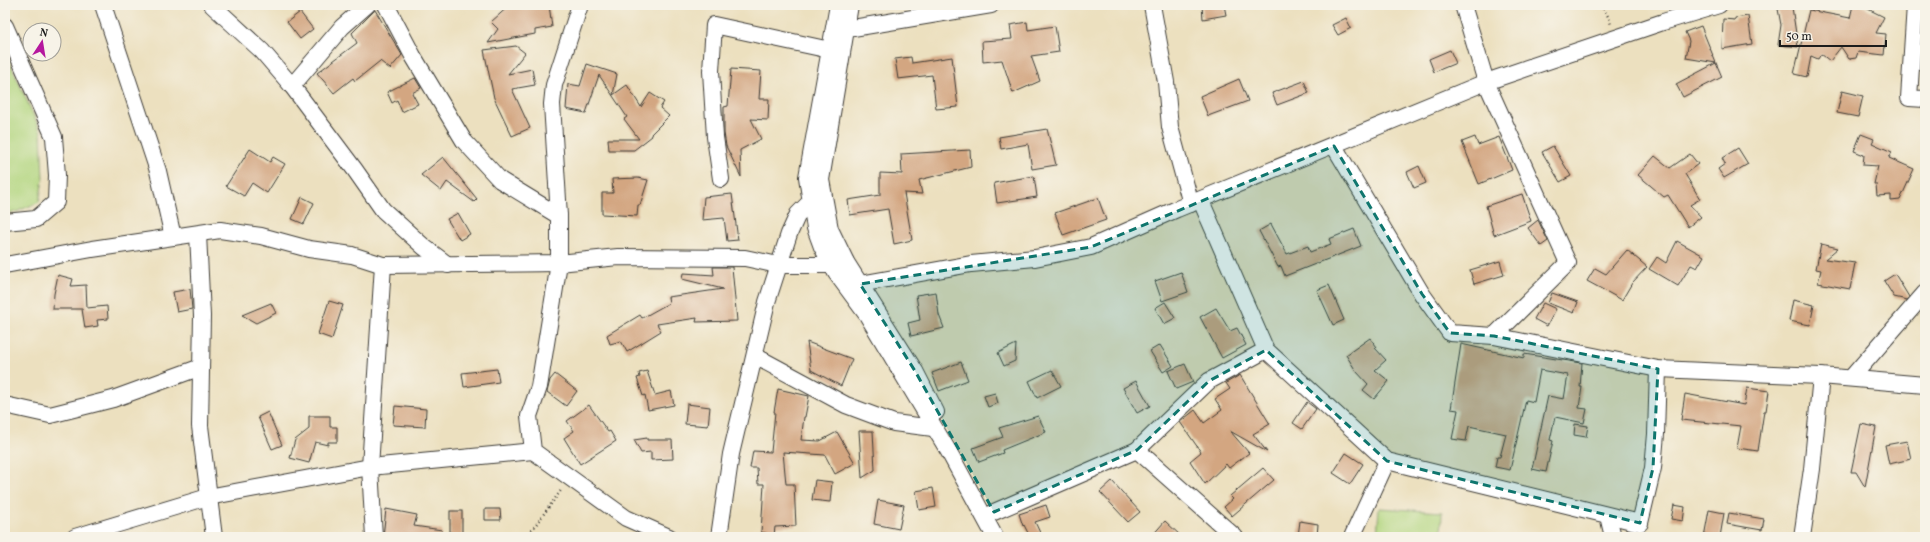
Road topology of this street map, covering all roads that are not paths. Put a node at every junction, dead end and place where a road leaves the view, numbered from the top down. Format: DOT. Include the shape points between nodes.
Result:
graph roads {
  1 [pos="103,5"];
  2 [pos="212,5"];
  3 [pos="367,5"];
  4 [pos="386,5"];
  5 [pos="580,5"];
  6 [pos="838,5"];
  7 [pos="850,5"];
  8 [pos="991,5"];
  9 [pos="1152,5"];
  10 [pos="1464,5"];
  11 [pos="1719,5"];
  12 [pos="1916,5"];
  13 [pos="5,26"];
  14 [pos="847,29"];
  15 [pos="830,50"];
  16 [pos="1486,82"];
  17 [pos="292,86"];
  18 [pos="1925,99"];
  19 [pos="1334,146"];
  20 [pos="721,179"];
  21 [pos="810,202"];
  22 [pos="1196,202"];
  23 [pos="559,216"];
  24 [pos="5,222"];
  25 [pos="198,234"];
  26 [pos="173,237"];
  27 [pos="559,263"];
  28 [pos="839,263"];
  29 [pos="5,265"];
  30 [pos="383,265"];
  31 [pos="448,265"];
  32 [pos="778,265"];
  33 [pos="860,284"];
  34 [pos="1925,293"];
  35 [pos="1494,336"];
  36 [pos="1266,350"];
  37 [pos="755,356"];
  38 [pos="201,367"];
  39 [pos="1658,369"];
  40 [pos="1821,376"];
  41 [pos="1851,378"];
  42 [pos="1925,385"];
  43 [pos="5,405"];
  44 [pos="933,428"];
  45 [pos="1137,450"];
  46 [pos="533,451"];
  47 [pos="1387,461"];
  48 [pos="370,467"];
  49 [pos="208,497"];
  50 [pos="994,512"];
  51 [pos="1608,516"];
  52 [pos="75,537"];
  53 [pos="214,537"];
  54 [pos="374,537"];
  55 [pos="669,537"];
  56 [pos="719,537"];
  57 [pos="995,537"];
  58 [pos="1007,537"];
  59 [pos="1235,537"];
  60 [pos="1352,537"];
  61 [pos="1613,537"];
  62 [pos="1802,537"];
  1 -- 26 [label="street" via="158,171"];
  2 -- 17 [label="street" via="262,51"];
  3 -- 17 [label="street" via="342,27"];
  4 -- 23 [label="street" via="464,141 500,180"];
  5 -- 23 [label="street" via="554,85 552,104"];
  6 -- 15 [label="street"];
  7 -- 14 [label="street"];
  8 -- 14 [label="street"];
  9 -- 22 [label="street" via="1166,82 1170,127"];
  10 -- 16 [label="street"];
  11 -- 16 [label="street"];
  12 -- 18 [label="street" via="1909,98"];
  13 -- 24 [label="street" via="54,137 57,175 56,202 36,219"];
  14 -- 28 [label="street" via="821,180"];
  15 -- 20 [label="street" via="714,25 711,71 715,137"];
  15 -- 21 [label="street" via="807,177"];
  16 -- 19 [label="street"];
  16 -- 35 [label="street" via="1568,263"];
  17 -- 31 [label="street" via="383,210"];
  19 -- 22 [label="street"];
  19 -- 35 [label="street" via="1422,294 1450,333"];
  21 -- 28 [label="street" via="822,247"];
  21 -- 32 [label="street" via="798,214"];
  22 -- 33 [label="street" via="1091,247 1034,258 971,264"];
  22 -- 36 [label="street"];
  23 -- 27 [label="street"];
  25 -- 26 [label="street"];
  25 -- 30 [label="street" via="220,230 261,236 352,255"];
  25 -- 38 [label="street" via="202,316"];
  26 -- 29 [label="street"];
  27 -- 31 [label="street"];
  27 -- 32 [label="street" via="618,257 744,258"];
  27 -- 46 [label="street" via="540,387 529,416"];
  28 -- 32 [label="street"];
  28 -- 33 [label="street"];
  28 -- 44 [label="street"];
  30 -- 31 [label="street"];
  30 -- 48 [label="street"];
  32 -- 37 [label="street"];
  33 -- 50 [label="street" via="915,372"];
  34 -- 41 [label="street"];
  35 -- 39 [label="street"];
  36 -- 45 [label="street" via="1209,380"];
  36 -- 47 [label="street"];
  37 -- 44 [label="street" via="846,404 894,423"];
  37 -- 56 [label="street" via="731,454"];
  38 -- 43 [label="street" via="113,399 50,414"];
  38 -- 49 [label="street" via="200,426"];
  39 -- 40 [label="street"];
  39 -- 51 [label="street" via="1653,468 1640,523"];
  40 -- 41 [label="street"];
  40 -- 62 [label="street"];
  41 -- 42 [label="street"];
  44 -- 57 [label="street" via="949,452"];
  45 -- 50 [label="street"];
  45 -- 59 [label="street"];
  46 -- 48 [label="street"];
  46 -- 55 [label="street" via="626,518"];
  47 -- 51 [label="street"];
  47 -- 60 [label="street"];
  48 -- 49 [label="street"];
  48 -- 54 [label="street"];
  49 -- 52 [label="street"];
  49 -- 53 [label="street"];
  50 -- 58 [label="street"];
  51 -- 61 [label="street"];
}
